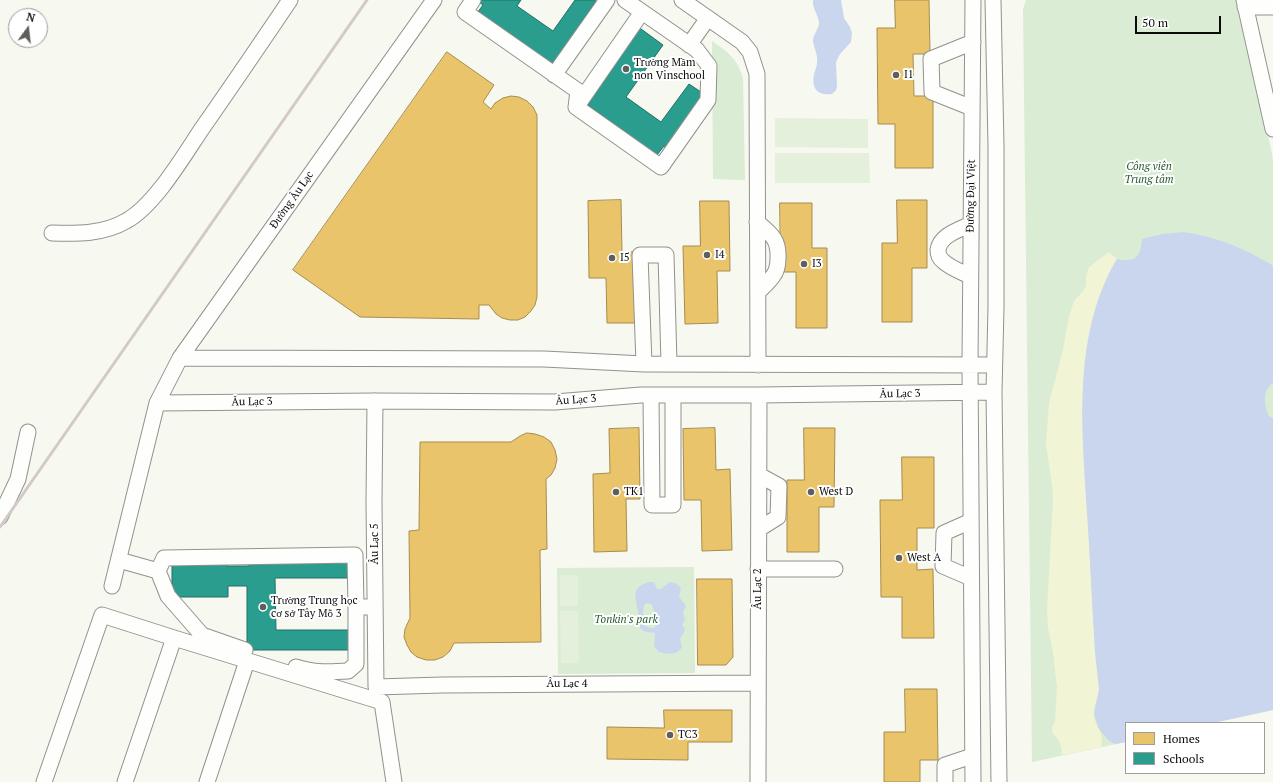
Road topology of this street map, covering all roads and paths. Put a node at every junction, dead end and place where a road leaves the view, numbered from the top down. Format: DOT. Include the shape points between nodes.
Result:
graph roads {
  1 [pos="290,0"];
  2 [pos="434,0"];
  3 [pos="607,0"];
  4 [pos="625,0"];
  5 [pos="682,0"];
  6 [pos="973,0"];
  7 [pos="993,0"];
  8 [pos="471,1"];
  9 [pos="1244,3"];
  10 [pos="1273,7"];
  11 [pos="642,12"];
  12 [pos="708,18"];
  13 [pos="973,42"];
  14 [pos="689,45"];
  15 [pos="554,75"];
  16 [pos="576,107"];
  17 [pos="972,108"];
  18 [pos="1273,129"];
  19 [pos="757,222"];
  20 [pos="971,224"];
  21 [pos="52,233"];
  22 [pos="970,276"];
  23 [pos="758,292"];
  24 [pos="180,358"];
  25 [pos="644,364"];
  26 [pos="669,364"];
  27 [pos="970,364"];
  28 [pos="758,365"];
  29 [pos="994,365"];
  30 [pos="994,392"];
  31 [pos="970,393"];
  32 [pos="651,395"];
  33 [pos="673,395"];
  34 [pos="759,395"];
  35 [pos="375,401"];
  36 [pos="157,403"];
  37 [pos="28,432"];
  38 [pos="0,517"];
  39 [pos="971,521"];
  40 [pos="118,552"];
  41 [pos="758,569"];
  42 [pos="835,569"];
  43 [pos="158,571"];
  44 [pos="971,578"];
  45 [pos="112,586"];
  46 [pos="356,607"];
  47 [pos="375,607"];
  48 [pos="174,638"];
  49 [pos="248,661"];
  50 [pos="758,683"];
  51 [pos="376,687"];
  52 [pos="972,756"];
  53 [pos="44,782"];
  54 [pos="125,782"];
  55 [pos="207,782"];
  56 [pos="394,782"];
  57 [pos="758,782"];
  58 [pos="945,782"];
  59 [pos="972,782"];
  60 [pos="999,782"];
  1 -- 21 [label="street" via="177,165 142,210 126,221 102,230 78,234"];
  2 -- 24 [label="street, Đường Âu Lạc"];
  3 -- 15 [label="street"];
  4 -- 11 [label="street"];
  5 -- 12 [label="street"];
  6 -- 13 [label="street, Đường Đại Việt"];
  7 -- 29 [label="street" via="996,146"];
  8 -- 15 [label="street" via="465,12"];
  9 -- 10 [label="street"];
  9 -- 18 [label="street"];
  11 -- 14 [label="street"];
  11 -- 16 [label="street"];
  12 -- 14 [label="street"];
  12 -- 19 [label="street" via="742,42 750,52 757,74"];
  13 -- 17 [label="street, Đường Đại Việt"];
  13 -- 17 [label="street" via="931,59 932,92"];
  14 -- 16 [label="street" via="697,50 709,66 708,100 661,167"];
  15 -- 16 [label="street" via="578,91"];
  17 -- 20 [label="street, Đường Đại Việt"];
  19 -- 23 [label="street"];
  19 -- 23 [label="street" via="774,238 778,252 774,275"];
  20 -- 22 [label="street, Đường Đại Việt"];
  20 -- 22 [label="street" via="944,238 939,245 938,253 945,263"];
  22 -- 27 [label="street, Đường Đại Việt"];
  23 -- 28 [label="street"];
  24 -- 25 [label="street" via="544,358"];
  24 -- 36 [label="street, Đường Âu Lạc"];
  25 -- 26 [label="street"];
  25 -- 26 [label="street" via="640,255 666,255"];
  26 -- 28 [label="street"];
  27 -- 28 [label="street"];
  27 -- 29 [label="street"];
  27 -- 31 [label="street, Đường Đại Việt"];
  29 -- 30 [label="street"];
  30 -- 31 [label="street, Âu Lạc 3"];
  30 -- 60 [label="street"];
  31 -- 34 [label="street, Âu Lạc 3"];
  31 -- 39 [label="street, Đường Đại Việt"];
  32 -- 33 [label="street, Âu Lạc 3"];
  32 -- 33 [label="street" via="652,505 673,505"];
  32 -- 35 [label="street, Âu Lạc 3" via="555,402"];
  33 -- 34 [label="street, Âu Lạc 3"];
  34 -- 41 [label="street, Âu Lạc 2"];
  35 -- 36 [label="street, Âu Lạc 3"];
  35 -- 47 [label="street, Âu Lạc 5"];
  36 -- 40 [label="street, Đường Âu Lạc"];
  37 -- 38 [label="street" via="18,479"];
  39 -- 44 [label="street, Đường Đại Việt"];
  39 -- 44 [label="street" via="944,533 943,566"];
  40 -- 43 [label="street"];
  40 -- 45 [label="street, Đường Âu Lạc"];
  41 -- 42 [label="street"];
  41 -- 50 [label="street, Âu Lạc 2"];
  43 -- 46 [label="street" via="164,558 355,555"];
  43 -- 46 [label="street" via="168,596 202,635 305,670 348,671 356,664"];
  44 -- 52 [label="street, Đường Đại Việt"];
  46 -- 47 [label="street"];
  47 -- 51 [label="street, Âu Lạc 5"];
  48 -- 49 [label="street"];
  48 -- 53 [label="street" via="102,615"];
  48 -- 54 [label="street"];
  49 -- 55 [label="street"];
  49 -- 56 [label="street" via="382,702"];
  50 -- 51 [label="street, Âu Lạc 4"];
  50 -- 57 [label="street, Âu Lạc 2"];
  52 -- 58 [label="street" via="945,765"];
  52 -- 59 [label="street, Đường Đại Việt"];
}
